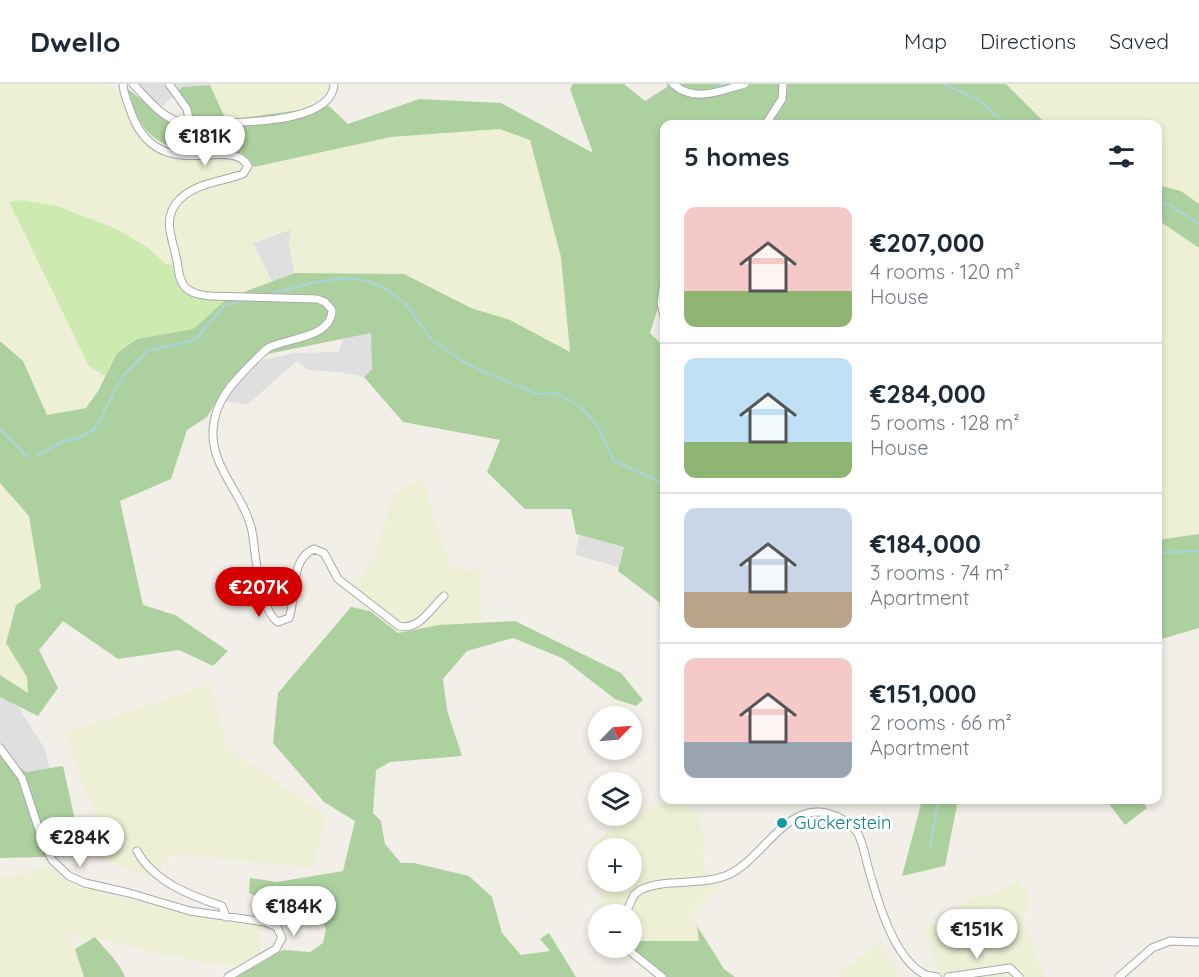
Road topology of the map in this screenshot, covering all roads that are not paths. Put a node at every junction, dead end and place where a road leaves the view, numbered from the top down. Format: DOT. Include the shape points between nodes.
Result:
graph roads {
  1 [pos="123,84"];
  2 [pos="133,84"];
  3 [pos="169,84"];
  4 [pos="334,84"];
  5 [pos="673,84"];
  6 [pos="745,84"];
  7 [pos="783,84"];
  8 [pos="769,120"];
  9 [pos="190,123"];
  10 [pos="444,596"];
  11 [pos="0,748"];
  12 [pos="137,851"];
  13 [pos="630,904"];
  14 [pos="226,917"];
  15 [pos="1199,942"];
  16 [pos="638,958"];
  17 [pos="228,977"];
  18 [pos="662,977"];
  19 [pos="937,977"];
  20 [pos="948,977"];
  21 [pos="1019,977"];
  22 [pos="1119,977"];
  1 -- 10 [label="street" via="137,128 149,143 177,154 233,155 248,166 243,174 193,189 172,208 169,232 179,276 186,288 210,296 317,300 330,307 331,317 321,328 273,345 235,379 214,420 213,441 219,462 250,521 258,573 273,619 281,622 289,618 300,565 314,549 324,553 344,584 399,627 418,623"];
  2 -- 9 [label="street" via="169,117"];
  3 -- 9 [label="street" via="187,109"];
  4 -- 9 [label="street" via="324,102 291,117"];
  5 -- 6 [label="street" via="697,96"];
  7 -- 8 [label="street" via="782,99"];
  11 -- 14 [label="street" via="22,778 44,843 61,871 85,883"];
  12 -- 14 [label="street" via="167,881 194,897 222,906"];
  13 -- 19 [label="street" via="640,890 728,875 742,867 792,820 825,813 838,817 857,833 883,918 893,936 924,975"];
  14 -- 17 [label="street" via="270,923 282,938 276,949"];
  15 -- 22 [label="street" via="1170,941 1152,948"];
  16 -- 18 [label="street"];
  20 -- 21 [label="street" via="1011,968"];
}
